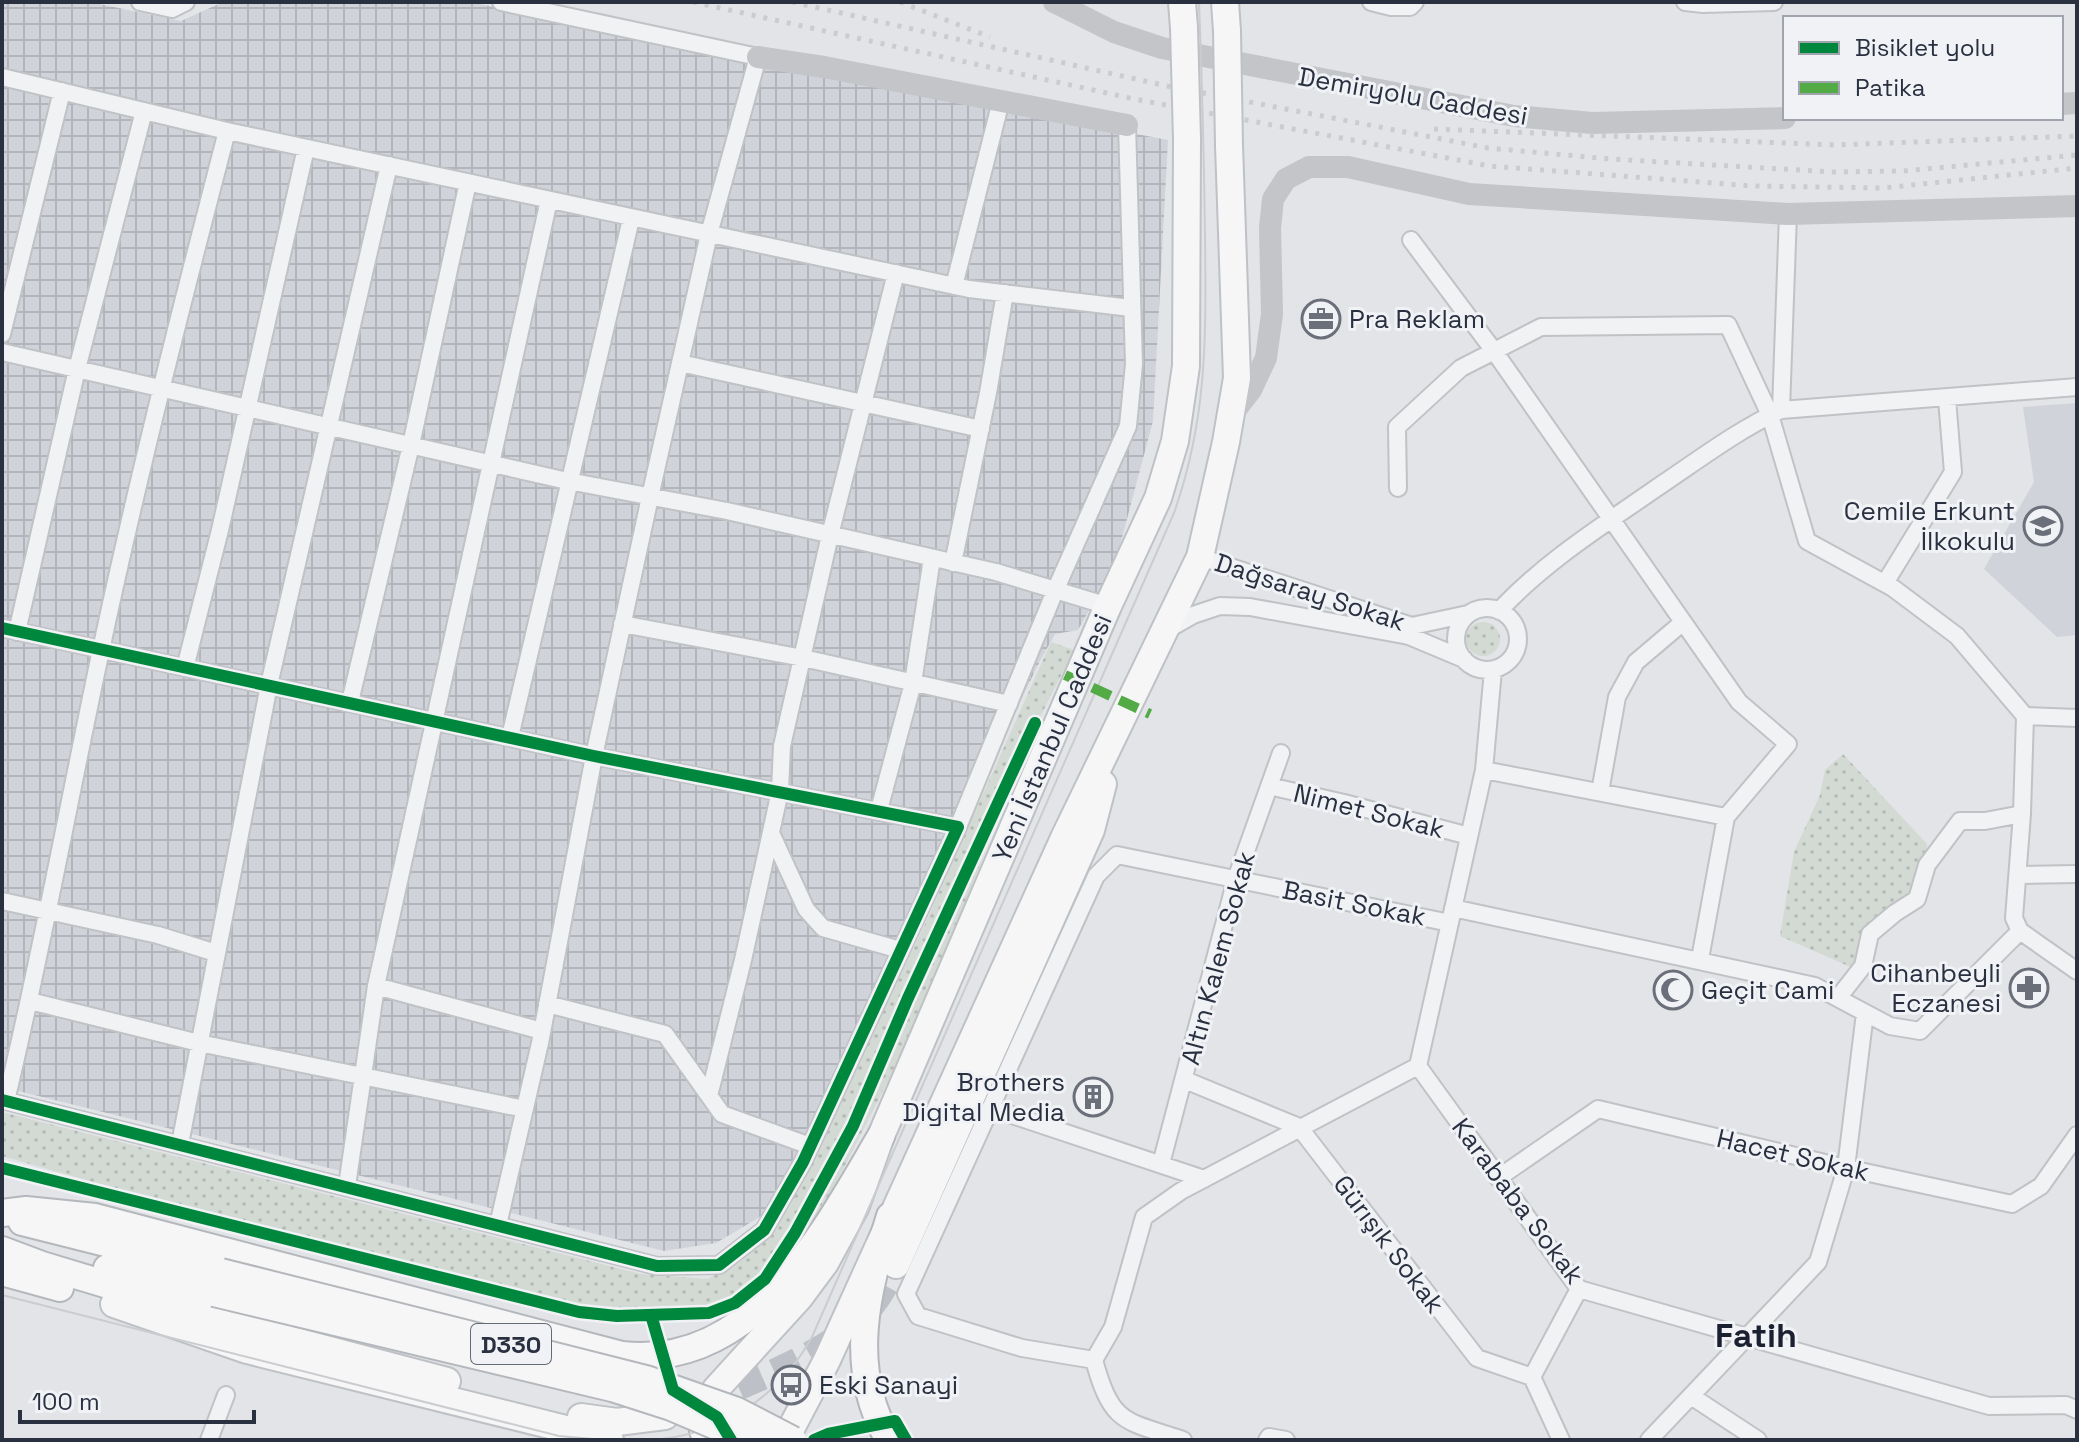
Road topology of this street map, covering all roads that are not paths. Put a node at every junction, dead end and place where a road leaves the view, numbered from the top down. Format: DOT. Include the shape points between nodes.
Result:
graph roads {
  1 [pos="140,2"];
  2 [pos="186,2"];
  3 [pos="501,2"];
  4 [pos="1054,2"];
  5 [pos="1065,2"];
  6 [pos="1182,2"];
  7 [pos="1225,2"];
  8 [pos="1371,2"];
  9 [pos="1415,2"];
  10 [pos="1685,2"];
  11 [pos="1774,2"];
  12 [pos="1084,19"];
  13 [pos="758,57"];
  14 [pos="2,77"];
  15 [pos="62,91"];
  16 [pos="1001,101"];
  17 [pos="144,111"];
  18 [pos="1783,118"];
  19 [pos="1127,125"];
  20 [pos="227,131"];
  21 [pos="306,148"];
  22 [pos="389,165"];
  23 [pos="468,182"];
  24 [pos="549,200"];
  25 [pos="2077,206"];
  26 [pos="1788,214"];
  27 [pos="631,219"];
  28 [pos="709,234"];
  29 [pos="1411,240"];
  30 [pos="896,273"];
  31 [pos="954,286"];
  32 [pos="1005,293"];
  33 [pos="1131,308"];
  34 [pos="2,334"];
  35 [pos="1494,351"];
  36 [pos="2,352"];
  37 [pos="680,363"];
  38 [pos="77,369"];
  39 [pos="2077,387"];
  40 [pos="160,388"];
  41 [pos="1947,399"];
  42 [pos="863,404"];
  43 [pos="247,407"];
  44 [pos="1776,413"];
  45 [pos="1230,418"];
  46 [pos="328,425"];
  47 [pos="981,429"];
  48 [pos="411,445"];
  49 [pos="492,464"];
  50 [pos="571,482"];
  51 [pos="1398,488"];
  52 [pos="650,497"];
  53 [pos="1610,521"];
  54 [pos="830,535"];
  55 [pos="1200,557"];
  56 [pos="932,558"];
  57 [pos="953,563"];
  58 [pos="1885,583"];
  59 [pos="1055,591"];
  60 [pos="1108,606"];
  61 [pos="1499,611"];
  62 [pos="1468,614"];
  63 [pos="1682,623"];
  64 [pos="622,624"];
  65 [pos="10,630"];
  66 [pos="1164,632"];
  67 [pos="101,651"];
  68 [pos="803,658"];
  69 [pos="1464,659"];
  70 [pos="185,668"];
  71 [pos="1493,670"];
  72 [pos="913,683"];
  73 [pos="269,685"];
  74 [pos="350,702"];
  75 [pos="1009,704"];
  76 [pos="2025,716"];
  77 [pos="2077,718"];
  78 [pos="436,721"];
  79 [pos="1117,729"];
  80 [pos="510,737"];
  81 [pos="1281,753"];
  82 [pos="594,756"];
  83 [pos="1484,770"];
  84 [pos="1269,786"];
  85 [pos="780,791"];
  86 [pos="1600,792"];
  87 [pos="879,810"];
  88 [pos="2022,814"];
  89 [pos="1726,817"];
  90 [pos="958,827"];
  91 [pos="771,833"];
  92 [pos="1469,836"];
  93 [pos="2077,874"];
  94 [pos="2018,875"];
  95 [pos="1236,879"];
  96 [pos="2,901"];
  97 [pos="49,910"];
  98 [pos="1452,915"];
  99 [pos="2020,931"];
  100 [pos="900,950"];
  101 [pos="216,953"];
  102 [pos="1700,959"];
  103 [pos="2077,971"];
  104 [pos="376,986"];
  105 [pos="1838,998"];
  106 [pos="30,1001"];
  107 [pos="547,1004"];
  108 [pos="1865,1013"];
  109 [pos="542,1031"];
  110 [pos="199,1043"];
  111 [pos="1418,1066"];
  112 [pos="363,1075"];
  113 [pos="1185,1080"];
  114 [pos="709,1096"];
  115 [pos="4,1100"];
  116 [pos="991,1108"];
  117 [pos="525,1109"];
  118 [pos="1299,1127"];
  119 [pos="2077,1135"];
  120 [pos="881,1136"];
  121 [pos="180,1144"];
  122 [pos="810,1146"];
  123 [pos="1161,1164"];
  124 [pos="1846,1168"];
  125 [pos="1498,1178"];
  126 [pos="1204,1179"];
  127 [pos="347,1186"];
  128 [pos="2,1214"];
  129 [pos="890,1216"];
  130 [pos="498,1225"];
  131 [pos="2,1244"];
  132 [pos="2,1250"];
  133 [pos="896,1265"];
  134 [pos="2,1272"];
  135 [pos="217,1282"];
  136 [pos="1579,1289"];
  137 [pos="114,1304"];
  138 [pos="284,1338"];
  139 [pos="1746,1338"];
  140 [pos="1094,1360"];
  141 [pos="1532,1377"];
  142 [pos="226,1395"];
  143 [pos="1691,1396"];
  144 [pos="2077,1410"];
  145 [pos="665,1416"];
  146 [pos="209,1440"];
  147 [pos="610,1440"];
  148 [pos="707,1440"];
  149 [pos="749,1440"];
  150 [pos="785,1440"];
  151 [pos="793,1440"];
  152 [pos="889,1440"];
  153 [pos="1183,1440"];
  154 [pos="1267,1440"];
  155 [pos="1286,1440"];
  156 [pos="1561,1440"];
  157 [pos="1649,1440"];
  158 [pos="1758,1440"];
  1 -- 2 [label="street" via="172,9"];
  3 -- 13 [label="street"];
  4 -- 12 [label="main road, Demiryolu Caddesi"];
  5 -- 12 [label="main road"];
  6 -- 60 [label="main road, Yeni İstanbul Caddesi, bridge" via="1186,366 1175,441 1158,498"];
  7 -- 45 [label="main road, Yeni İstanbul Caddesi, bridge" via="1237,378"];
  8 -- 9 [label="street" via="1410,7"];
  10 -- 11 [label="street"];
  12 -- 18 [label="main road, Demiryolu Caddesi" via="1162,48 1514,116 1592,123"];
  13 -- 16 [label="main road"];
  13 -- 28 [label="street"];
  14 -- 15 [label="street"];
  15 -- 17 [label="street"];
  15 -- 34 [label="street"];
  16 -- 19 [label="main road"];
  16 -- 31 [label="street"];
  17 -- 20 [label="street"];
  17 -- 38 [label="street"];
  19 -- 33 [label="street"];
  20 -- 21 [label="street"];
  20 -- 40 [label="street"];
  21 -- 22 [label="street"];
  21 -- 43 [label="street"];
  22 -- 23 [label="street"];
  22 -- 46 [label="street"];
  23 -- 24 [label="street"];
  23 -- 48 [label="street"];
  24 -- 27 [label="street"];
  24 -- 49 [label="street"];
  25 -- 26 [label="main road"];
  26 -- 44 [label="street"];
  26 -- 45 [label="main road" via="1469,194 1348,167 1309,167 1286,179 1273,199 1272,314 1266,358"];
  27 -- 28 [label="street"];
  27 -- 50 [label="street"];
  28 -- 30 [label="street"];
  28 -- 37 [label="street"];
  29 -- 35 [label="street"];
  30 -- 31 [label="street"];
  30 -- 42 [label="street"];
  31 -- 32 [label="street"];
  32 -- 33 [label="street"];
  32 -- 47 [label="street"];
  33 -- 59 [label="street" via="1134,364 1128,426"];
  35 -- 44 [label="street" via="1541,327 1728,325"];
  35 -- 51 [label="street" via="1461,368 1397,427"];
  35 -- 53 [label="street"];
  36 -- 38 [label="street"];
  37 -- 42 [label="street"];
  37 -- 52 [label="street"];
  38 -- 40 [label="street"];
  38 -- 65 [label="street"];
  39 -- 41 [label="street"];
  40 -- 43 [label="street"];
  40 -- 67 [label="street"];
  41 -- 44 [label="street"];
  41 -- 58 [label="street" via="1953,472"];
  42 -- 47 [label="street"];
  42 -- 54 [label="street"];
  43 -- 46 [label="street"];
  43 -- 70 [label="street"];
  44 -- 53 [label="street" via="1749,425"];
  44 -- 58 [label="street" via="1807,541"];
  45 -- 55 [label="main road, Yeni İstanbul Caddesi"];
  46 -- 48 [label="street"];
  46 -- 73 [label="street"];
  47 -- 57 [label="street"];
  48 -- 49 [label="street"];
  48 -- 74 [label="street"];
  49 -- 50 [label="street"];
  49 -- 78 [label="street"];
  50 -- 52 [label="street"];
  50 -- 80 [label="street"];
  52 -- 54 [label="street"];
  52 -- 64 [label="street"];
  53 -- 61 [label="street" via="1520,587"];
  53 -- 63 [label="street"];
  54 -- 56 [label="street"];
  54 -- 68 [label="street"];
  55 -- 62 [label="street, Dağsaray Sokak" via="1412,626"];
  55 -- 66 [label="main road, Yeni İstanbul Caddesi"];
  56 -- 57 [label="street"];
  56 -- 72 [label="street"];
  57 -- 59 [label="street"];
  58 -- 76 [label="street" via="1957,636"];
  59 -- 60 [label="street"];
  59 -- 75 [label="street"];
  60 -- 120 [label="main road, Yeni İstanbul Caddesi"];
  61 -- 62 [label="street" via="1486,608"];
  61 -- 71 [label="street" via="1512,620 1518,639 1511,659"];
  62 -- 69 [label="street" via="1456,640"];
  63 -- 86 [label="street" via="1636,662 1617,697"];
  63 -- 89 [label="street" via="1739,702 1788,744"];
  64 -- 68 [label="street"];
  64 -- 82 [label="street"];
  65 -- 67 [label="street"];
  66 -- 69 [label="street, Dağsaray Sokak" via="1220,606 1250,607 1409,636"];
  66 -- 79 [label="main road, Yeni İstanbul Caddesi"];
  67 -- 70 [label="street"];
  67 -- 97 [label="street"];
  68 -- 72 [label="street"];
  68 -- 85 [label="street" via="782,746"];
  69 -- 71 [label="street"];
  70 -- 73 [label="street"];
  71 -- 83 [label="street"];
  72 -- 75 [label="street"];
  72 -- 87 [label="street"];
  73 -- 74 [label="street"];
  73 -- 101 [label="street"];
  74 -- 78 [label="street"];
  75 -- 90 [label="street"];
  76 -- 77 [label="street"];
  76 -- 88 [label="street"];
  78 -- 80 [label="street"];
  78 -- 104 [label="street"];
  79 -- 129 [label="main road, Yeni İstanbul Caddesi"];
  79 -- 133 [label="main road, Yeni İstanbul Caddesi" via="1091,830"];
  80 -- 82 [label="street"];
  81 -- 84 [label="street, Altın Kalem Sokak"];
  82 -- 85 [label="street"];
  82 -- 107 [label="street"];
  83 -- 86 [label="street"];
  83 -- 92 [label="street"];
  84 -- 92 [label="street, Nimet Sokak"];
  84 -- 95 [label="street, Altın Kalem Sokak"];
  85 -- 87 [label="street"];
  85 -- 91 [label="street"];
  86 -- 89 [label="street"];
  87 -- 90 [label="street"];
  88 -- 94 [label="street"];
  88 -- 105 [label="street" via="1960,821 1927,865 1917,899 1870,934 1863,966"];
  89 -- 102 [label="street"];
  90 -- 100 [label="street"];
  91 -- 100 [label="street" via="806,909 823,928"];
  91 -- 114 [label="street"];
  92 -- 98 [label="street"];
  93 -- 94 [label="street"];
  94 -- 99 [label="street" via="2014,918"];
  95 -- 98 [label="street, Basit Sokak"];
  95 -- 113 [label="street, Altın Kalem Sokak"];
  95 -- 116 [label="street, Basit Sokak" via="1117,855 1096,876"];
  96 -- 97 [label="street"];
  97 -- 101 [label="street"];
  97 -- 106 [label="street"];
  98 -- 102 [label="street, Basit Sokak"];
  98 -- 111 [label="street"];
  99 -- 103 [label="street"];
  99 -- 108 [label="street, Basit Sokak" via="1920,1031 1890,1026"];
  100 -- 122 [label="street"];
  101 -- 110 [label="street"];
  102 -- 105 [label="street, Basit Sokak" via="1815,986"];
  104 -- 109 [label="street"];
  104 -- 112 [label="street"];
  105 -- 108 [label="street, Basit Sokak"];
  106 -- 110 [label="street"];
  106 -- 115 [label="street"];
  107 -- 109 [label="street"];
  107 -- 114 [label="street" via="665,1034"];
  108 -- 124 [label="street"];
  109 -- 117 [label="street"];
  110 -- 112 [label="street"];
  110 -- 121 [label="street"];
  111 -- 118 [label="street"];
  111 -- 125 [label="street, Karababa Sokak"];
  112 -- 117 [label="street"];
  112 -- 127 [label="street"];
  113 -- 118 [label="street, Gürışık Sokak"];
  113 -- 123 [label="street, Altın Kalem Sokak"];
  114 -- 122 [label="street" via="722,1114"];
  115 -- 121 [label="street"];
  116 -- 123 [label="street"];
  116 -- 140 [label="street" via="906,1294 918,1316 1022,1348"];
  117 -- 130 [label="street"];
  118 -- 126 [label="street"];
  118 -- 141 [label="street, Gürışık Sokak" via="1477,1358"];
  119 -- 124 [label="street, Hacet Sokak" via="2041,1186 2012,1204"];
  120 -- 128 [label="main road" via="819,1237 761,1307 717,1338 649,1356 622,1355 95,1217 26,1210"];
  120 -- 148 [label="main road, Yeni İstanbul Caddesi" via="856,1206 831,1254 704,1409"];
  121 -- 127 [label="street"];
  122 -- 130 [label="street" via="764,1230 719,1265 657,1266"];
  123 -- 126 [label="street"];
  124 -- 125 [label="street, Hacet Sokak" via="1598,1109"];
  124 -- 139 [label="street" via="1818,1262"];
  125 -- 136 [label="street, Karababa Sokak"];
  126 -- 140 [label="street" via="1144,1217 1113,1327"];
  127 -- 130 [label="street"];
  128 -- 135 [label="main road, D330"];
  129 -- 150 [label="main road, Yeni İstanbul Caddesi" via="827,1360"];
  129 -- 152 [label="main road" via="864,1321 868,1386"];
  131 -- 135 [label="main road, D330"];
  132 -- 138 [label="main road"];
  134 -- 137 [label="main road"];
  135 -- 149 [label="main road, D330, bridge" via="612,1388"];
  135 -- 151 [label="main road, D330, bridge" via="646,1379 737,1411"];
  136 -- 139 [label="street, Karababa Sokak"];
  136 -- 141 [label="street"];
  137 -- 138 [label="main road" via="224,1331"];
  137 -- 147 [label="main road" via="258,1353"];
  138 -- 145 [label="main road" via="599,1421"];
  139 -- 143 [label="street"];
  139 -- 144 [label="street, Karababa Sokak" via="1989,1406 2066,1405"];
  140 -- 153 [label="street" via="1104,1395 1123,1420"];
  141 -- 156 [label="street"];
  142 -- 146 [label="street"];
  143 -- 157 [label="street"];
  143 -- 158 [label="street"];
  154 -- 155 [label="street"];
}
